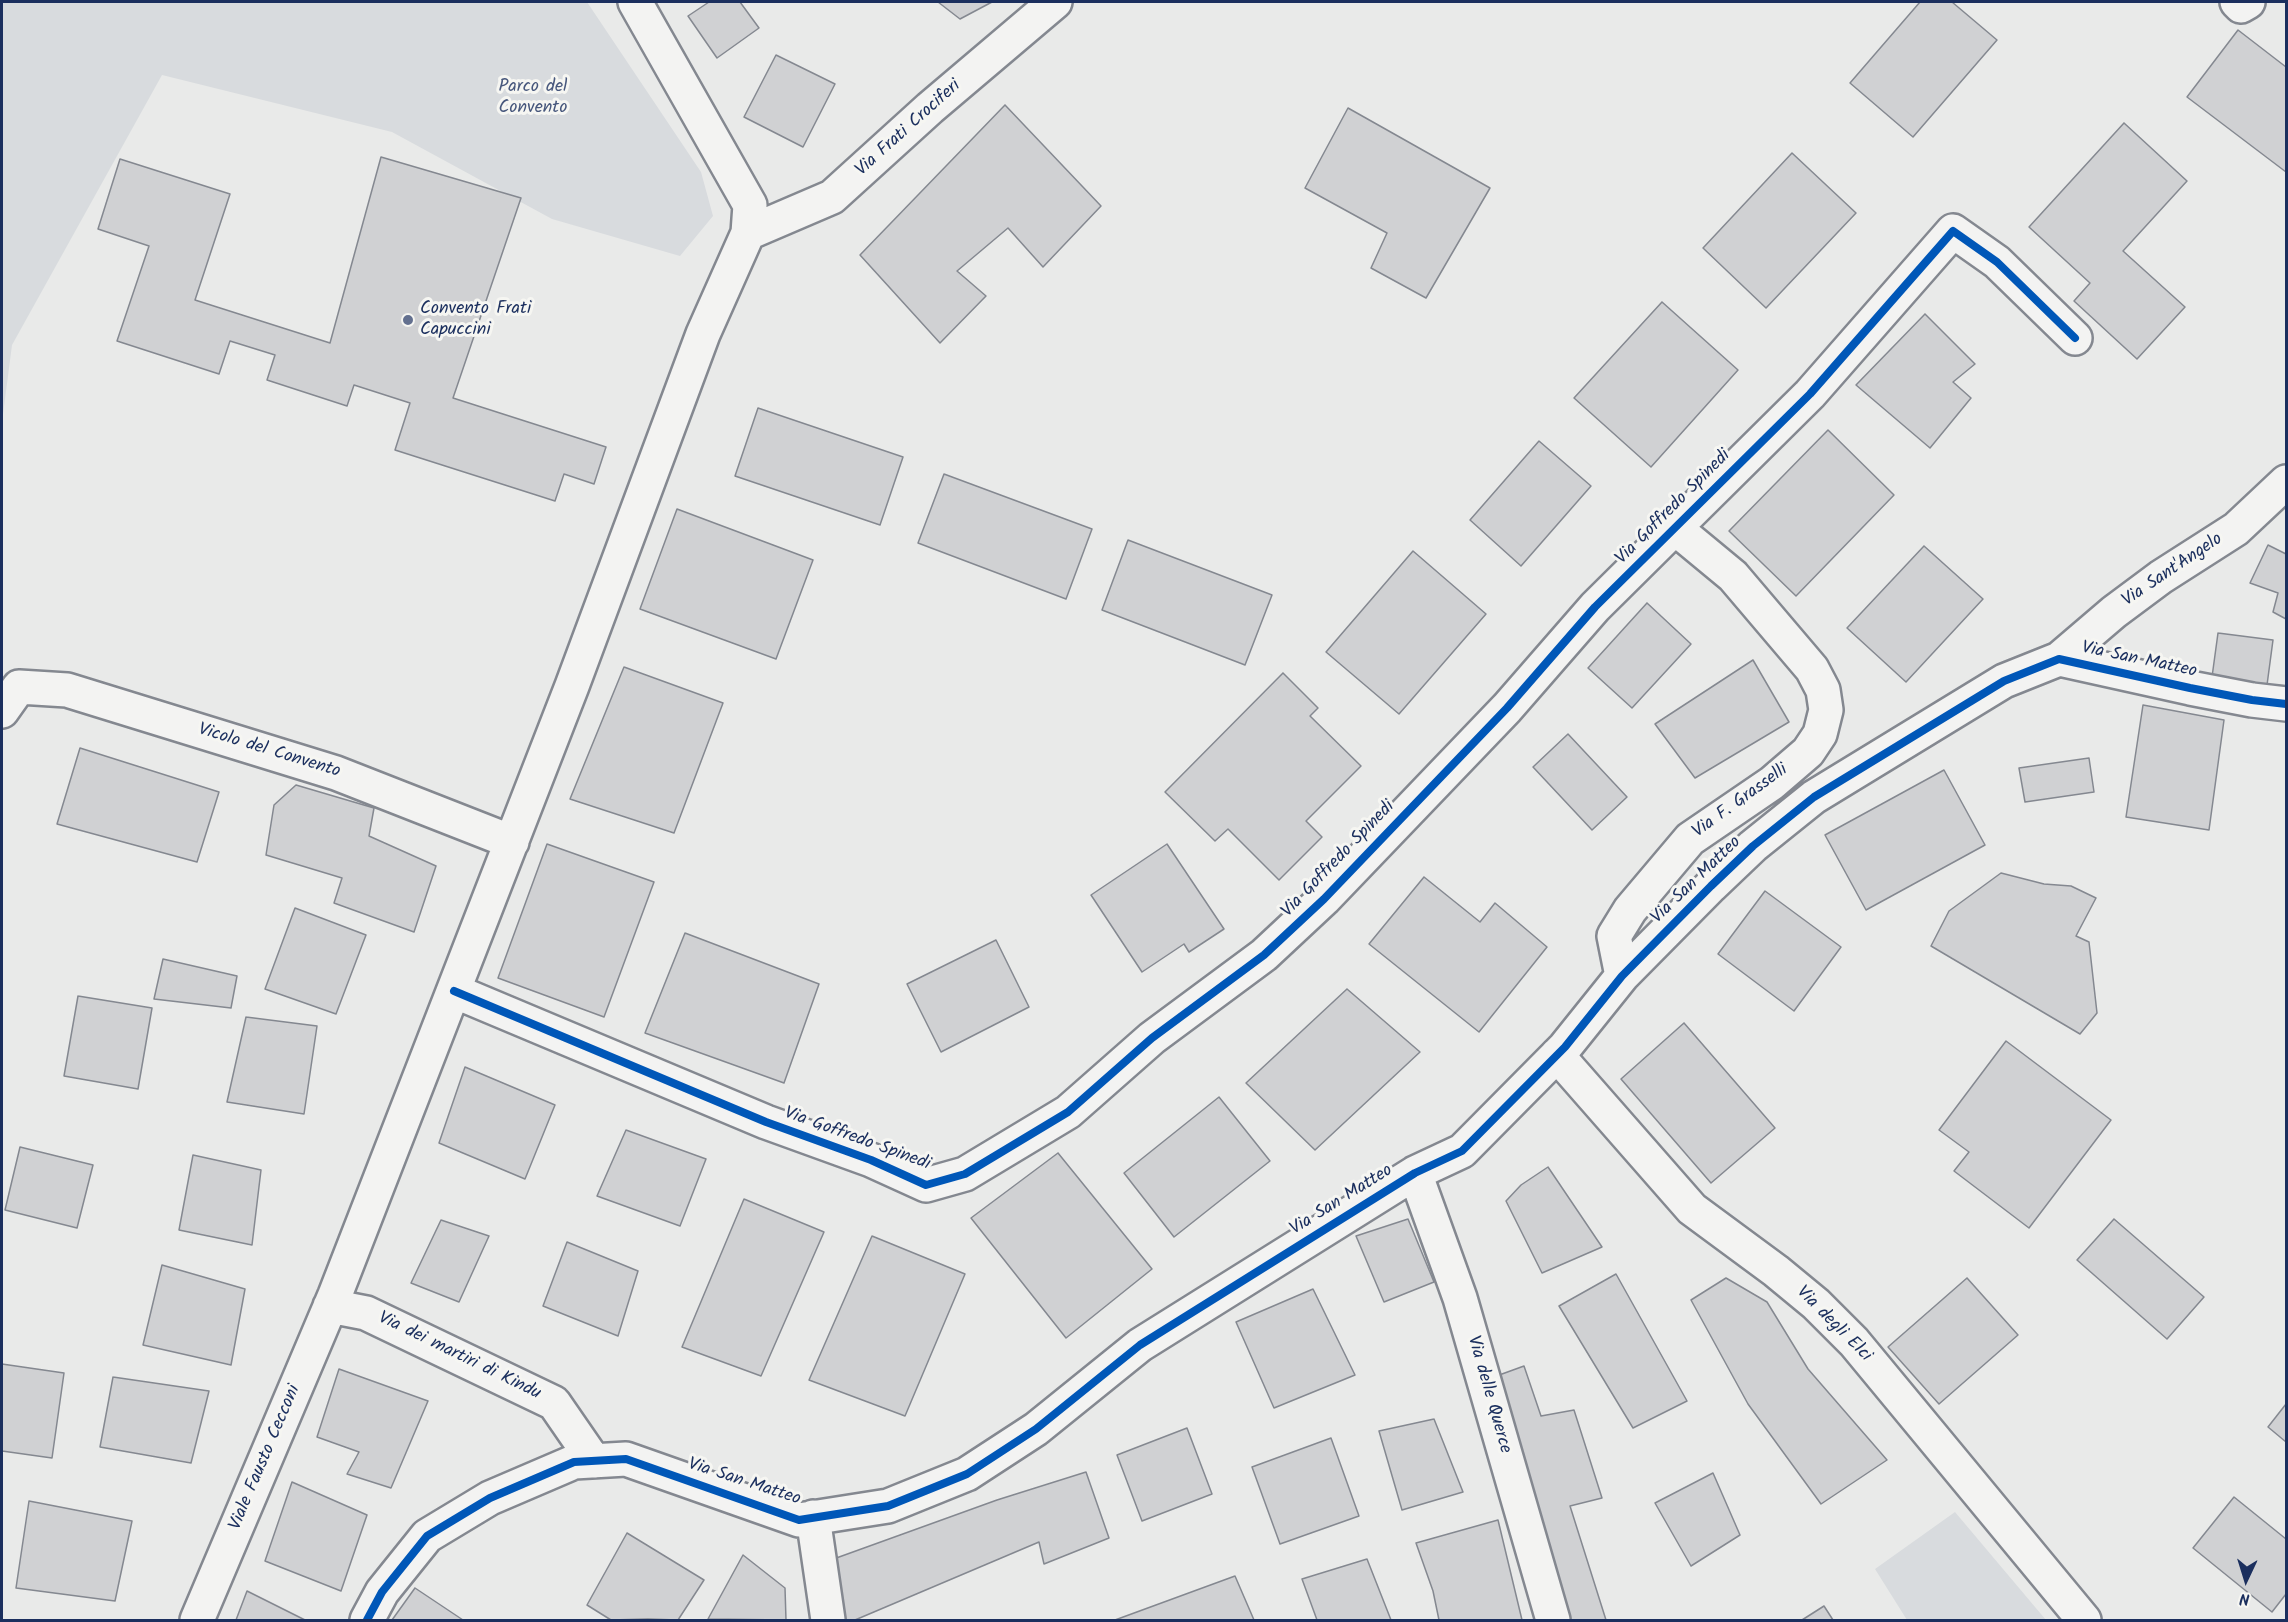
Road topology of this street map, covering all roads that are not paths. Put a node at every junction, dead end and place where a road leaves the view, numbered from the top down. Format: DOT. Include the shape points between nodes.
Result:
graph roads {
  1 [pos="635,2"];
  2 [pos="1055,2"];
  3 [pos="2237,2"];
  4 [pos="2248,2"];
  5 [pos="748,233"];
  6 [pos="2075,338"];
  7 [pos="2286,482"];
  8 [pos="1675,528"];
  9 [pos="2059,659"];
  10 [pos="10,699"];
  11 [pos="2286,704"];
  12 [pos="512,842"];
  13 [pos="1622,976"];
  14 [pos="454,991"];
  15 [pos="1557,1055"];
  16 [pos="1415,1173"];
  17 [pos="332,1301"];
  18 [pos="594,1461"];
  19 [pos="813,1517"];
  20 [pos="197,1620"];
  21 [pos="367,1620"];
  22 [pos="828,1620"];
  23 [pos="1553,1620"];
  24 [pos="2084,1620"];
  1 -- 5 [label="street" via="750,205"];
  2 -- 5 [label="street, Via Frati Crociferi" via="832,197"];
  3 -- 4 [label="street" via="2241,6"];
  5 -- 12 [label="street, Viale Fausto Cecconi" via="703,334"];
  6 -- 8 [label="street, Via Goffredo Spinedi" via="1997,262 1953,231 1810,394"];
  7 -- 9 [label="street, Via Sant'Angelo" via="2236,529 2161,576"];
  8 -- 13 [label="street, Via F. Grasselli" via="1733,576 1812,669 1823,690 1826,710 1820,734 1808,752 1772,783 1690,839 1630,910 1614,936"];
  8 -- 14 [label="street, Via Goffredo Spinedi" via="1595,607 1507,708 1332,891 1264,955 1152,1038 1068,1112 965,1174 926,1185"];
  9 -- 11 [label="street, Via San Matteo"];
  9 -- 13 [label="street, Via San Matteo" via="1979,694 1814,797 1736,862"];
  10 -- 12 [label="street, Vicolo del Convento" via="67,690 336,773"];
  12 -- 14 [label="street, Viale Fausto Cecconi"];
  13 -- 15 [label="street, Via San Matteo"];
  14 -- 17 [label="street, Viale Fausto Cecconi"];
  15 -- 16 [label="street, Via San Matteo" via="1462,1151"];
  15 -- 24 [label="street, Via degli Elci" via="1692,1209 1776,1271 1854,1342"];
  16 -- 19 [label="street, Via San Matteo" via="1140,1345 1036,1429 967,1474 888,1506"];
  16 -- 23 [label="street, Via delle Querce" via="1460,1298"];
  17 -- 18 [label="street, Via dei martiri di Kindu" via="366,1313 554,1403"];
  17 -- 20 [label="street, Viale Fausto Cecconi"];
  18 -- 19 [label="street, Via San Matteo" via="626,1459 799,1520"];
  18 -- 21 [label="street, Via San Matteo" via="574,1462 490,1498 427,1536 382,1592"];
  19 -- 22 [label="street"];
}
